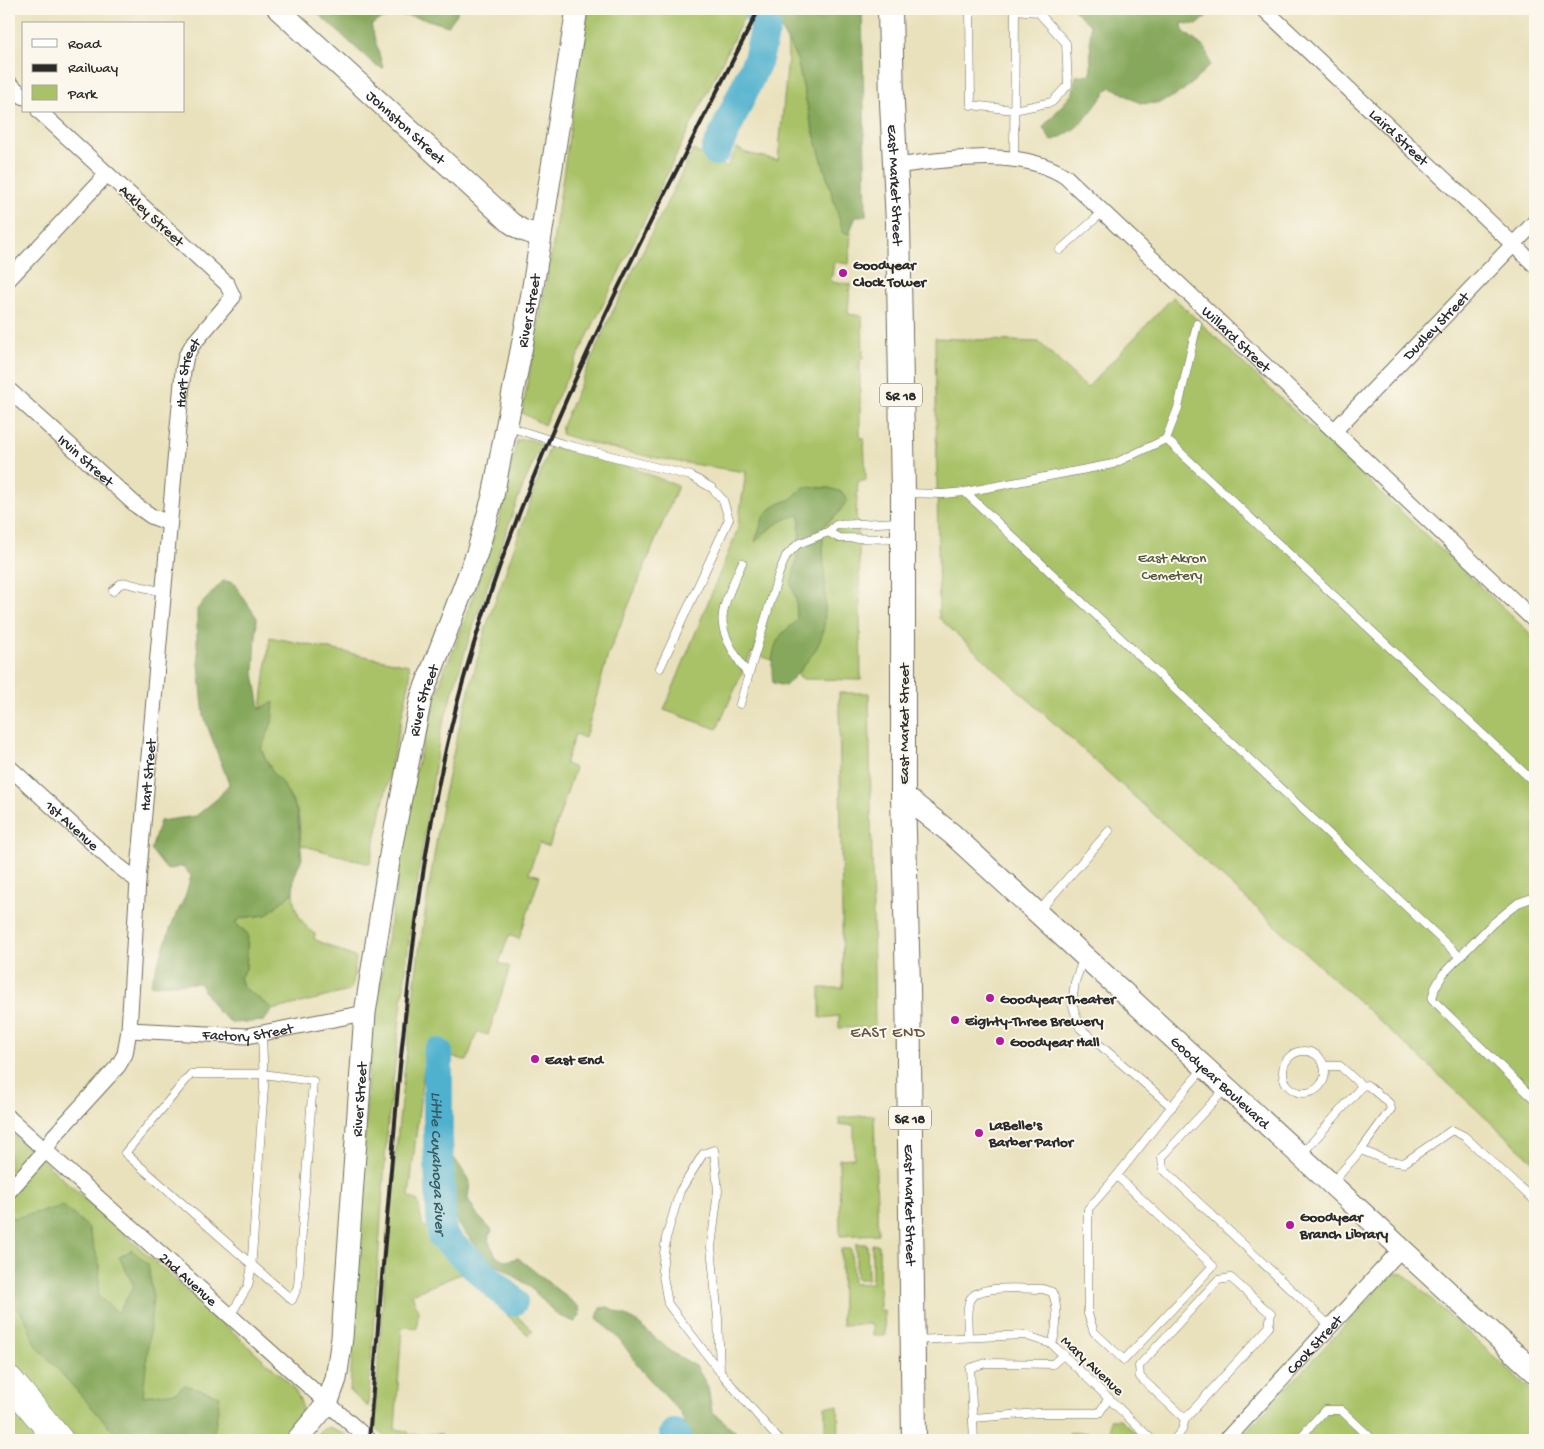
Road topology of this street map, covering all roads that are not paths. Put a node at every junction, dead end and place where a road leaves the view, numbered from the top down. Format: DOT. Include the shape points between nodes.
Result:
graph roads {
  1 [pos="278,9"];
  2 [pos="577,9"];
  3 [pos="890,9"];
  4 [pos="970,9"];
  5 [pos="1264,9"];
  6 [pos="1015,10"];
  7 [pos="9,83"];
  8 [pos="22,95"];
  9 [pos="1014,110"];
  10 [pos="40,112"];
  11 [pos="1014,159"];
  12 [pos="894,166"];
  13 [pos="107,174"];
  14 [pos="1104,211"];
  15 [pos="1535,222"];
  16 [pos="540,236"];
  17 [pos="1514,245"];
  18 [pos="1060,250"];
  19 [pos="1535,265"];
  20 [pos="9,279"];
  21 [pos="1197,324"];
  22 [pos="210,326"];
  23 [pos="9,390"];
  24 [pos="507,426"];
  25 [pos="1335,430"];
  26 [pos="1166,439"];
  27 [pos="965,492"];
  28 [pos="903,493"];
  29 [pos="169,523"];
  30 [pos="903,530"];
  31 [pos="828,532"];
  32 [pos="742,563"];
  33 [pos="113,590"];
  34 [pos="164,592"];
  35 [pos="1535,621"];
  36 [pos="660,668"];
  37 [pos="748,675"];
  38 [pos="740,704"];
  39 [pos="9,767"];
  40 [pos="1535,782"];
  41 [pos="903,795"];
  42 [pos="1109,831"];
  43 [pos="138,881"];
  44 [pos="1535,897"];
  45 [pos="1037,912"];
  46 [pos="1084,956"];
  47 [pos="1460,957"];
  48 [pos="365,1013"];
  49 [pos="129,1030"];
  50 [pos="262,1034"];
  51 [pos="1324,1066"];
  52 [pos="1205,1067"];
  53 [pos="263,1074"];
  54 [pos="1362,1086"];
  55 [pos="1227,1087"];
  56 [pos="1535,1100"];
  57 [pos="1172,1107"];
  58 [pos="9,1118"];
  59 [pos="1361,1150"];
  60 [pos="45,1151"];
  61 [pos="1301,1155"];
  62 [pos="1118,1176"];
  63 [pos="1332,1183"];
  64 [pos="9,1191"];
  65 [pos="1535,1201"];
  66 [pos="1402,1248"];
  67 [pos="252,1266"];
  68 [pos="230,1316"];
  69 [pos="1330,1326"];
  70 [pos="968,1337"];
  71 [pos="913,1340"];
  72 [pos="1052,1344"];
  73 [pos="1064,1354"];
  74 [pos="720,1372"];
  75 [pos="1535,1372"];
  76 [pos="9,1380"];
  77 [pos="1109,1398"];
  78 [pos="327,1404"];
  79 [pos="973,1418"];
  80 [pos="1185,1420"];
  81 [pos="59,1440"];
  82 [pos="296,1440"];
  83 [pos="369,1440"];
  84 [pos="779,1440"];
  85 [pos="914,1440"];
  86 [pos="974,1440"];
  87 [pos="1152,1440"];
  88 [pos="1174,1440"];
  89 [pos="1227,1440"];
  90 [pos="1298,1440"];
  91 [pos="1373,1440"];
  1 -- 16 [label="street, Johnston Street" via="511,223"];
  2 -- 16 [label="street, River Street"];
  3 -- 12 [label="main road, East Market Street / SR 18"];
  4 -- 9 [label="lane" via="971,105"];
  5 -- 17 [label="street, Laird Street"];
  6 -- 9 [label="lane"];
  6 -- 9 [label="lane" via="1038,12 1066,43 1068,86 1052,102"];
  7 -- 8 [label="street"];
  9 -- 11 [label="lane"];
  10 -- 13 [label="street, Ackley Street"];
  11 -- 12 [label="street, Willard Street"];
  11 -- 14 [label="street, Willard Street" via="1055,169"];
  12 -- 28 [label="main road, East Market Street / SR 18"];
  13 -- 20 [label="street"];
  13 -- 22 [label="street, Ackley Street" via="227,284 233,296 231,301"];
  14 -- 18 [label="lane"];
  14 -- 25 [label="street, Willard Street"];
  15 -- 17 [label="street, Dudley Street"];
  16 -- 24 [label="street, River Street"];
  17 -- 19 [label="street, Laird Street"];
  17 -- 25 [label="street, Dudley Street"];
  21 -- 26 [label="lane" via="1178,408"];
  22 -- 29 [label="street, Hart Street" via="193,344 185,363"];
  23 -- 29 [label="street, Irvin Street" via="137,506"];
  24 -- 36 [label="lane" via="563,444 691,476 712,488 723,500 729,519"];
  24 -- 48 [label="street, River Street" via="477,553 421,698 391,849"];
  25 -- 35 [label="street, Willard Street"];
  26 -- 27 [label="lane" via="1113,464"];
  26 -- 40 [label="lane"];
  27 -- 28 [label="lane"];
  27 -- 47 [label="lane"];
  28 -- 30 [label="main road, East Market Street / SR 18"];
  29 -- 34 [label="street, Hart Street"];
  30 -- 31 [label="lane" via="839,538"];
  30 -- 31 [label="lane" via="836,524"];
  30 -- 41 [label="main road, East Market Street / SR 18"];
  31 -- 37 [label="lane" via="798,544 786,556"];
  32 -- 37 [label="lane" via="725,603 721,624 728,643"];
  33 -- 34 [label="lane" via="126,583"];
  34 -- 43 [label="street, Hart Street"];
  37 -- 38 [label="lane"];
  39 -- 43 [label="street, 1st Avenue"];
  41 -- 45 [label="street, Goodyear Boulevard" via="952,834"];
  41 -- 71 [label="main road, East Market Street / SR 18"];
  42 -- 45 [label="lane"];
  43 -- 49 [label="street, Hart Street"];
  44 -- 47 [label="lane" via="1518,903"];
  45 -- 46 [label="street, Goodyear Boulevard"];
  46 -- 52 [label="street, Goodyear Boulevard"];
  46 -- 57 [label="lane" via="1072,1003 1080,1028"];
  47 -- 56 [label="lane" via="1443,974 1432,999"];
  48 -- 50 [label="street, Factory Street"];
  48 -- 78 [label="street, River Street" via="342,1338 336,1379"];
  49 -- 50 [label="street, Factory Street" via="227,1036"];
  49 -- 60 [label="street, Hart Street" via="125,1054 118,1066 54,1136"];
  50 -- 53 [label="lane"];
  51 -- 51 [label="lane" via="1316,1054 1302,1051 1289,1058 1284,1078 1292,1089 1310,1092 1316,1090 1324,1079"];
  51 -- 54 [label="lane" via="1340,1066"];
  52 -- 55 [label="street, Goodyear Boulevard"];
  52 -- 57 [label="lane"];
  53 -- 67 [label="lane"];
  53 -- 67 [label="lane" via="313,1081 298,1286 292,1300"];
  53 -- 67 [label="lane" via="191,1074 125,1153"];
  54 -- 59 [label="lane" via="1370,1086 1389,1103 1391,1109"];
  54 -- 61 [label="lane"];
  55 -- 61 [label="street, Goodyear Boulevard"];
  55 -- 69 [label="lane" via="1162,1157 1163,1169"];
  57 -- 62 [label="lane"];
  58 -- 60 [label="street, 2nd Avenue"];
  59 -- 63 [label="lane"];
  59 -- 65 [label="lane" via="1388,1161 1404,1163 1452,1130 1464,1136"];
  60 -- 64 [label="street, Hart Street"];
  60 -- 68 [label="street, 2nd Avenue"];
  61 -- 63 [label="street, Goodyear Boulevard"];
  62 -- 62 [label="lane" via="1213,1266 1124,1360 1094,1332 1088,1314 1088,1208"];
  63 -- 66 [label="street, Goodyear Boulevard"];
  66 -- 69 [label="street, Cook Street"];
  66 -- 75 [label="street, Goodyear Boulevard"];
  67 -- 68 [label="lane" via="248,1286"];
  68 -- 78 [label="street, 2nd Avenue"];
  69 -- 89 [label="street, Cook Street"];
  70 -- 71 [label="lane, Mary Avenue"];
  70 -- 72 [label="lane, Mary Avenue" via="1024,1335"];
  70 -- 72 [label="lane" via="972,1294 982,1290 1043,1289 1052,1292 1056,1300"];
  71 -- 85 [label="main road, East Market Street / SR 18"];
  72 -- 73 [label="lane, Mary Avenue"];
  73 -- 77 [label="lane, Mary Avenue"];
  73 -- 79 [label="lane" via="1053,1364 986,1363 970,1368"];
  74 -- 74 [label="lane" via="668,1304 662,1270 666,1238 680,1191 703,1154 714,1150 718,1191 711,1247"];
  74 -- 84 [label="lane"];
  76 -- 81 [label="highway"];
  77 -- 79 [label="lane" via="1099,1413"];
  77 -- 87 [label="lane, Mary Avenue"];
  78 -- 82 [label="street"];
  78 -- 83 [label="street, 2nd Avenue"];
  79 -- 86 [label="lane"];
  80 -- 80 [label="lane" via="1140,1377 1139,1366 1218,1280 1231,1278 1271,1314 1269,1327"];
  80 -- 88 [label="lane"];
  90 -- 91 [label="lane" via="1325,1410 1340,1410"];
}
